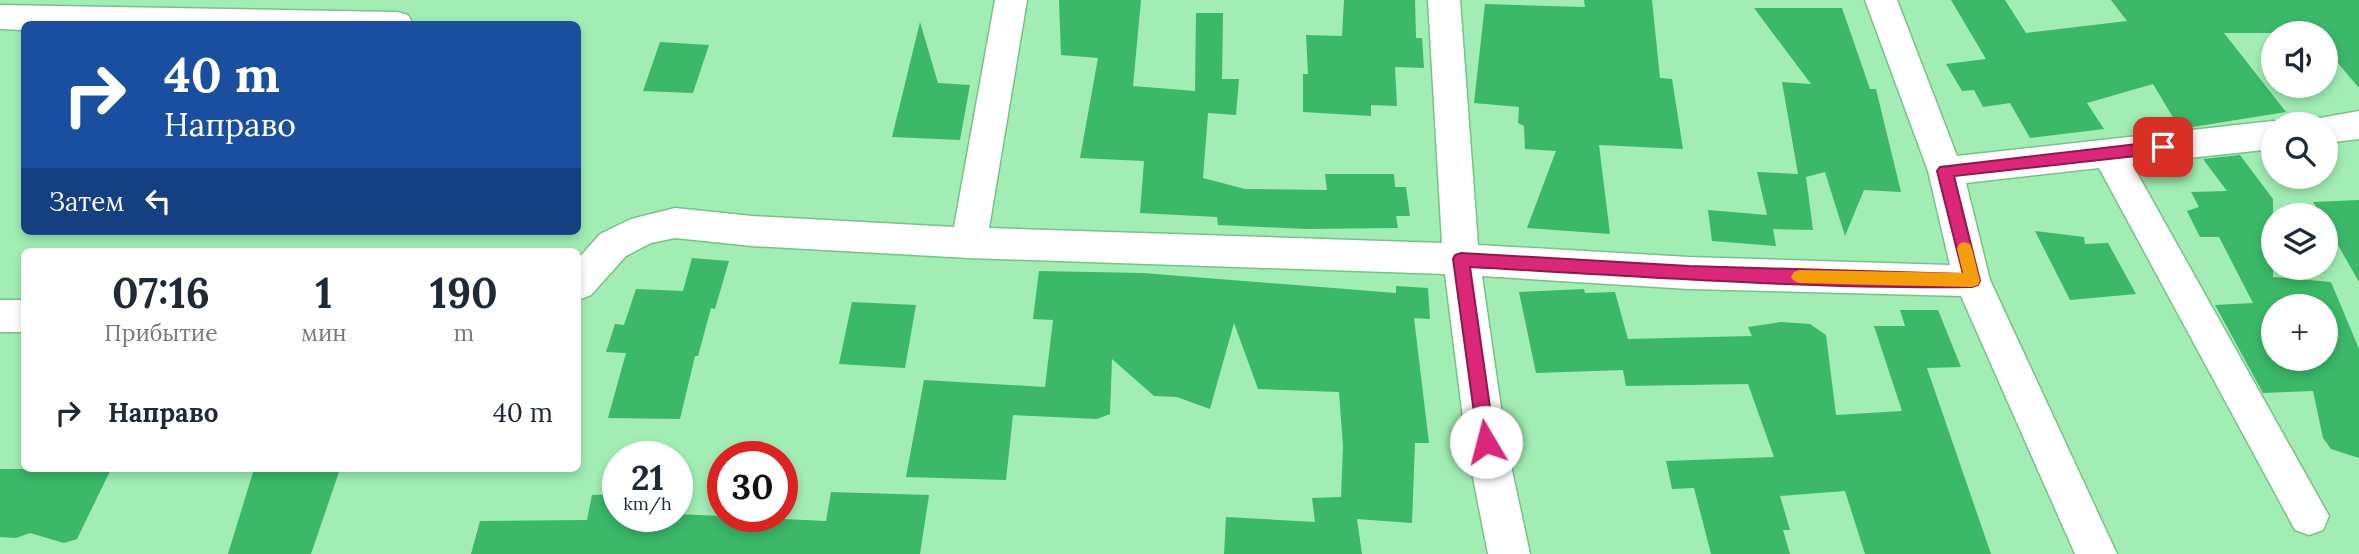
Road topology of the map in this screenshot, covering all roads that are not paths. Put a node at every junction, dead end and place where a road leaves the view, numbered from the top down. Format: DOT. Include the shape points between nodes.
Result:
graph roads {
  1 [pos="1010,0"];
  2 [pos="1444,0"];
  3 [pos="1881,0"];
  4 [pos="0,17"];
  5 [pos="227,21"];
  6 [pos="2359,125"];
  7 [pos="2338,128"];
  8 [pos="2261,136"];
  9 [pos="2108,153"];
  10 [pos="1945,171"];
  11 [pos="969,243"];
  12 [pos="1461,259"];
  13 [pos="581,281"];
  14 [pos="1972,281"];
  15 [pos="0,316"];
  16 [pos="21,316"];
  17 [pos="2309,516"];
  18 [pos="1509,554"];
  19 [pos="2096,554"];
  1 -- 11 [label="street"];
  2 -- 12 [label="street"];
  3 -- 10 [label="street"];
  4 -- 5 [label="street"];
  6 -- 7 [label="street"];
  8 -- 9 [label="street"];
  9 -- 10 [label="street"];
  9 -- 17 [label="street"];
  10 -- 14 [label="street"];
  11 -- 12 [label="street"];
  11 -- 13 [label="street" via="675,223 644,230 613,245"];
  12 -- 14 [label="street" via="1689,273"];
  12 -- 18 [label="street" via="1486,442"];
  14 -- 19 [label="street"];
  15 -- 16 [label="street"];
}
